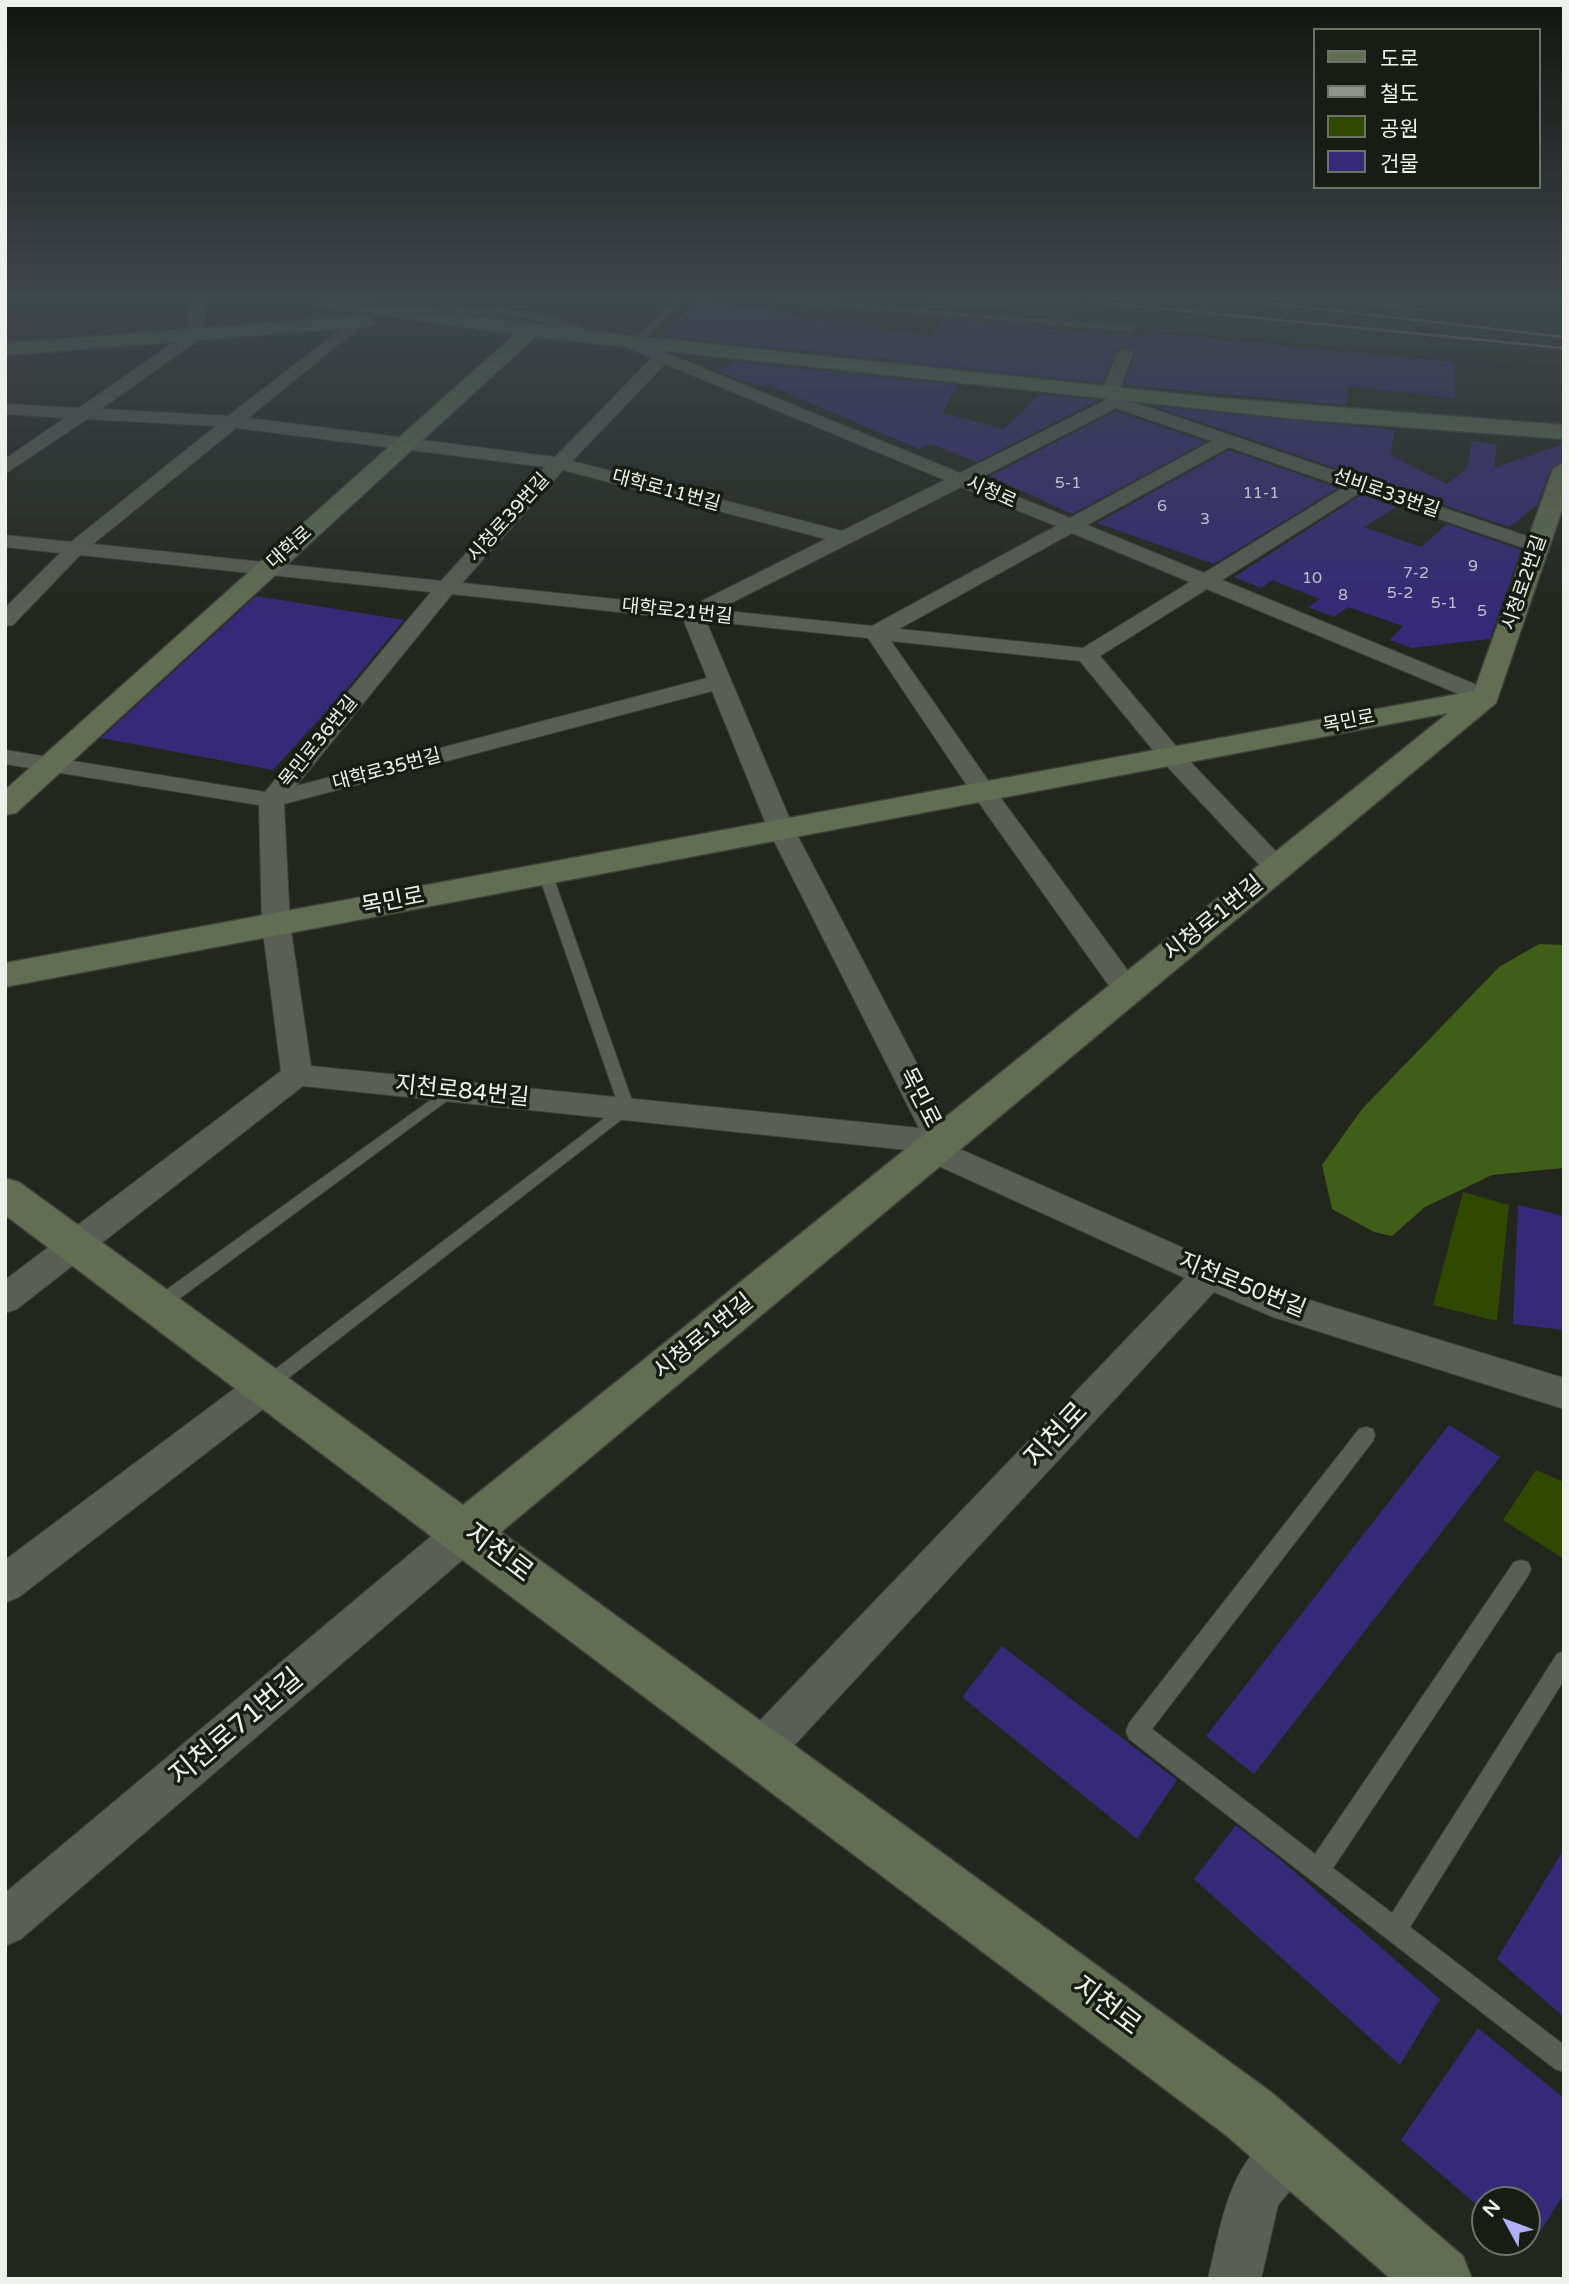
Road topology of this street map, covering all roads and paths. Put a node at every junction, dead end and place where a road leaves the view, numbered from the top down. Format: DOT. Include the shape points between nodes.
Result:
graph roads {
  1 [pos="93,408"];
  2 [pos="251,408"];
  3 [pos="444,408"];
  4 [pos="613,408"];
  5 [pos="784,408"];
  6 [pos="1094,408"];
  7 [pos="1144,408"];
  8 [pos="1241,408"];
  9 [pos="5,409"];
  10 [pos="87,412"];
  11 [pos="233,422"];
  12 [pos="1564,432"];
  13 [pos="1228,440"];
  14 [pos="405,443"];
  15 [pos="559,463"];
  16 [pos="5,468"];
  17 [pos="1564,469"];
  18 [pos="965,481"];
  19 [pos="1360,485"];
  20 [pos="1068,526"];
  21 [pos="842,537"];
  22 [pos="5,541"];
  23 [pos="1537,546"];
  24 [pos="76,548"];
  25 [pos="268,568"];
  26 [pos="1205,583"];
  27 [pos="446,588"];
  28 [pos="692,614"];
  29 [pos="5,621"];
  30 [pos="875,633"];
  31 [pos="1087,655"];
  32 [pos="720,682"];
  33 [pos="1486,696"];
  34 [pos="1171,756"];
  35 [pos="5,757"];
  36 [pos="49,766"];
  37 [pos="983,791"];
  38 [pos="271,800"];
  39 [pos="5,806"];
  40 [pos="781,829"];
  41 [pos="1277,868"];
  42 [pos="545,873"];
  43 [pos="276,924"];
  44 [pos="5,975"];
  45 [pos="1127,990"];
  46 [pos="297,1074"];
  47 [pos="450,1091"];
  48 [pos="627,1109"];
  49 [pos="937,1146"];
  50 [pos="5,1192"];
  51 [pos="75,1244"];
  52 [pos="1210,1274"];
  53 [pos="5,1299"];
  54 [pos="158,1305"];
  55 [pos="267,1385"];
  56 [pos="1564,1394"];
  57 [pos="1366,1435"];
  58 [pos="467,1531"];
  59 [pos="1521,1569"];
  60 [pos="5,1584"];
  61 [pos="1564,1661"];
  62 [pos="761,1750"];
  63 [pos="1318,1870"];
  64 [pos="5,1923"];
  65 [pos="1395,1930"];
  66 [pos="1564,2060"];
  67 [pos="1291,2150"];
  68 [pos="1234,2279"];
  69 [pos="1440,2279"];
  1 -- 10 [label="street"];
  2 -- 11 [label="street"];
  3 -- 14 [label="main road, 대학로"];
  4 -- 15 [label="street, 시청로39번길"];
  5 -- 18 [label="street, 시청로"];
  6 -- 18 [label="street"];
  7 -- 13 [label="street, 선비로33번길"];
  8 -- 12 [label="main road"];
  9 -- 10 [label="street, 대학로11번길"];
  10 -- 11 [label="street, 대학로11번길"];
  10 -- 16 [label="street"];
  11 -- 14 [label="street, 대학로11번길"];
  11 -- 24 [label="street"];
  13 -- 19 [label="street, 선비로33번길"];
  13 -- 20 [label="street"];
  14 -- 15 [label="street, 대학로11번길"];
  14 -- 25 [label="main road, 대학로"];
  15 -- 21 [label="street, 대학로11번길"];
  15 -- 27 [label="street, 시청로39번길"];
  17 -- 23 [label="main road, 시청로2번길"];
  18 -- 20 [label="street, 시청로"];
  18 -- 21 [label="street"];
  19 -- 23 [label="street, 선비로33번길"];
  19 -- 26 [label="street"];
  20 -- 26 [label="street, 시청로"];
  20 -- 30 [label="street"];
  21 -- 28 [label="street"];
  22 -- 24 [label="street, 대학로21번길"];
  23 -- 33 [label="main road, 시청로2번길"];
  24 -- 25 [label="street, 대학로21번길"];
  24 -- 29 [label="street"];
  25 -- 27 [label="street, 대학로21번길"];
  25 -- 36 [label="main road, 대학로"];
  26 -- 31 [label="street"];
  26 -- 33 [label="street, 시청로"];
  27 -- 28 [label="street, 대학로21번길"];
  27 -- 38 [label="street, 목민로36번길"];
  28 -- 30 [label="street, 대학로21번길"];
  28 -- 32 [label="street"];
  30 -- 31 [label="street, 대학로21번길"];
  30 -- 37 [label="street"];
  31 -- 34 [label="street"];
  32 -- 38 [label="street, 대학로35번길"];
  32 -- 40 [label="street"];
  33 -- 34 [label="main road, 목민로"];
  33 -- 41 [label="main road, 시청로1번길"];
  34 -- 37 [label="main road, 목민로"];
  34 -- 41 [label="street"];
  35 -- 36 [label="street"];
  36 -- 38 [label="street, 대학로35번길"];
  36 -- 39 [label="main road, 대학로"];
  37 -- 40 [label="main road, 목민로"];
  37 -- 45 [label="street"];
  38 -- 43 [label="street, 목민로36번길"];
  40 -- 42 [label="main road, 목민로"];
  40 -- 49 [label="street, 목민로"];
  41 -- 45 [label="main road, 시청로1번길"];
  42 -- 43 [label="main road, 목민로"];
  42 -- 48 [label="lane"];
  43 -- 44 [label="main road, 목민로"];
  43 -- 46 [label="street"];
  45 -- 49 [label="main road, 시청로1번길"];
  46 -- 47 [label="street, 지천로84번길"];
  46 -- 51 [label="street"];
  47 -- 48 [label="street, 지천로84번길"];
  47 -- 54 [label="lane"];
  48 -- 49 [label="street"];
  48 -- 55 [label="lane"];
  49 -- 52 [label="street, 지천로50번길"];
  49 -- 58 [label="main road, 시청로1번길"];
  50 -- 51 [label="main road, 지천로"];
  51 -- 53 [label="street"];
  51 -- 54 [label="main road, 지천로"];
  52 -- 56 [label="street, 지천로50번길" via="1273,1303"];
  52 -- 62 [label="street, 지천로"];
  54 -- 55 [label="main road, 지천로"];
  55 -- 58 [label="main road, 지천로"];
  55 -- 60 [label="street"];
  57 -- 63 [label="lane" via="1138,1731"];
  58 -- 62 [label="main road, 지천로"];
  58 -- 64 [label="street, 지천로71번길"];
  59 -- 63 [label="lane"];
  61 -- 65 [label="lane"];
  62 -- 67 [label="main road, 지천로"];
  63 -- 65 [label="lane"];
  65 -- 66 [label="lane"];
  67 -- 68 [label="street" via="1255,2192"];
  67 -- 69 [label="main road, 지천로"];
}
